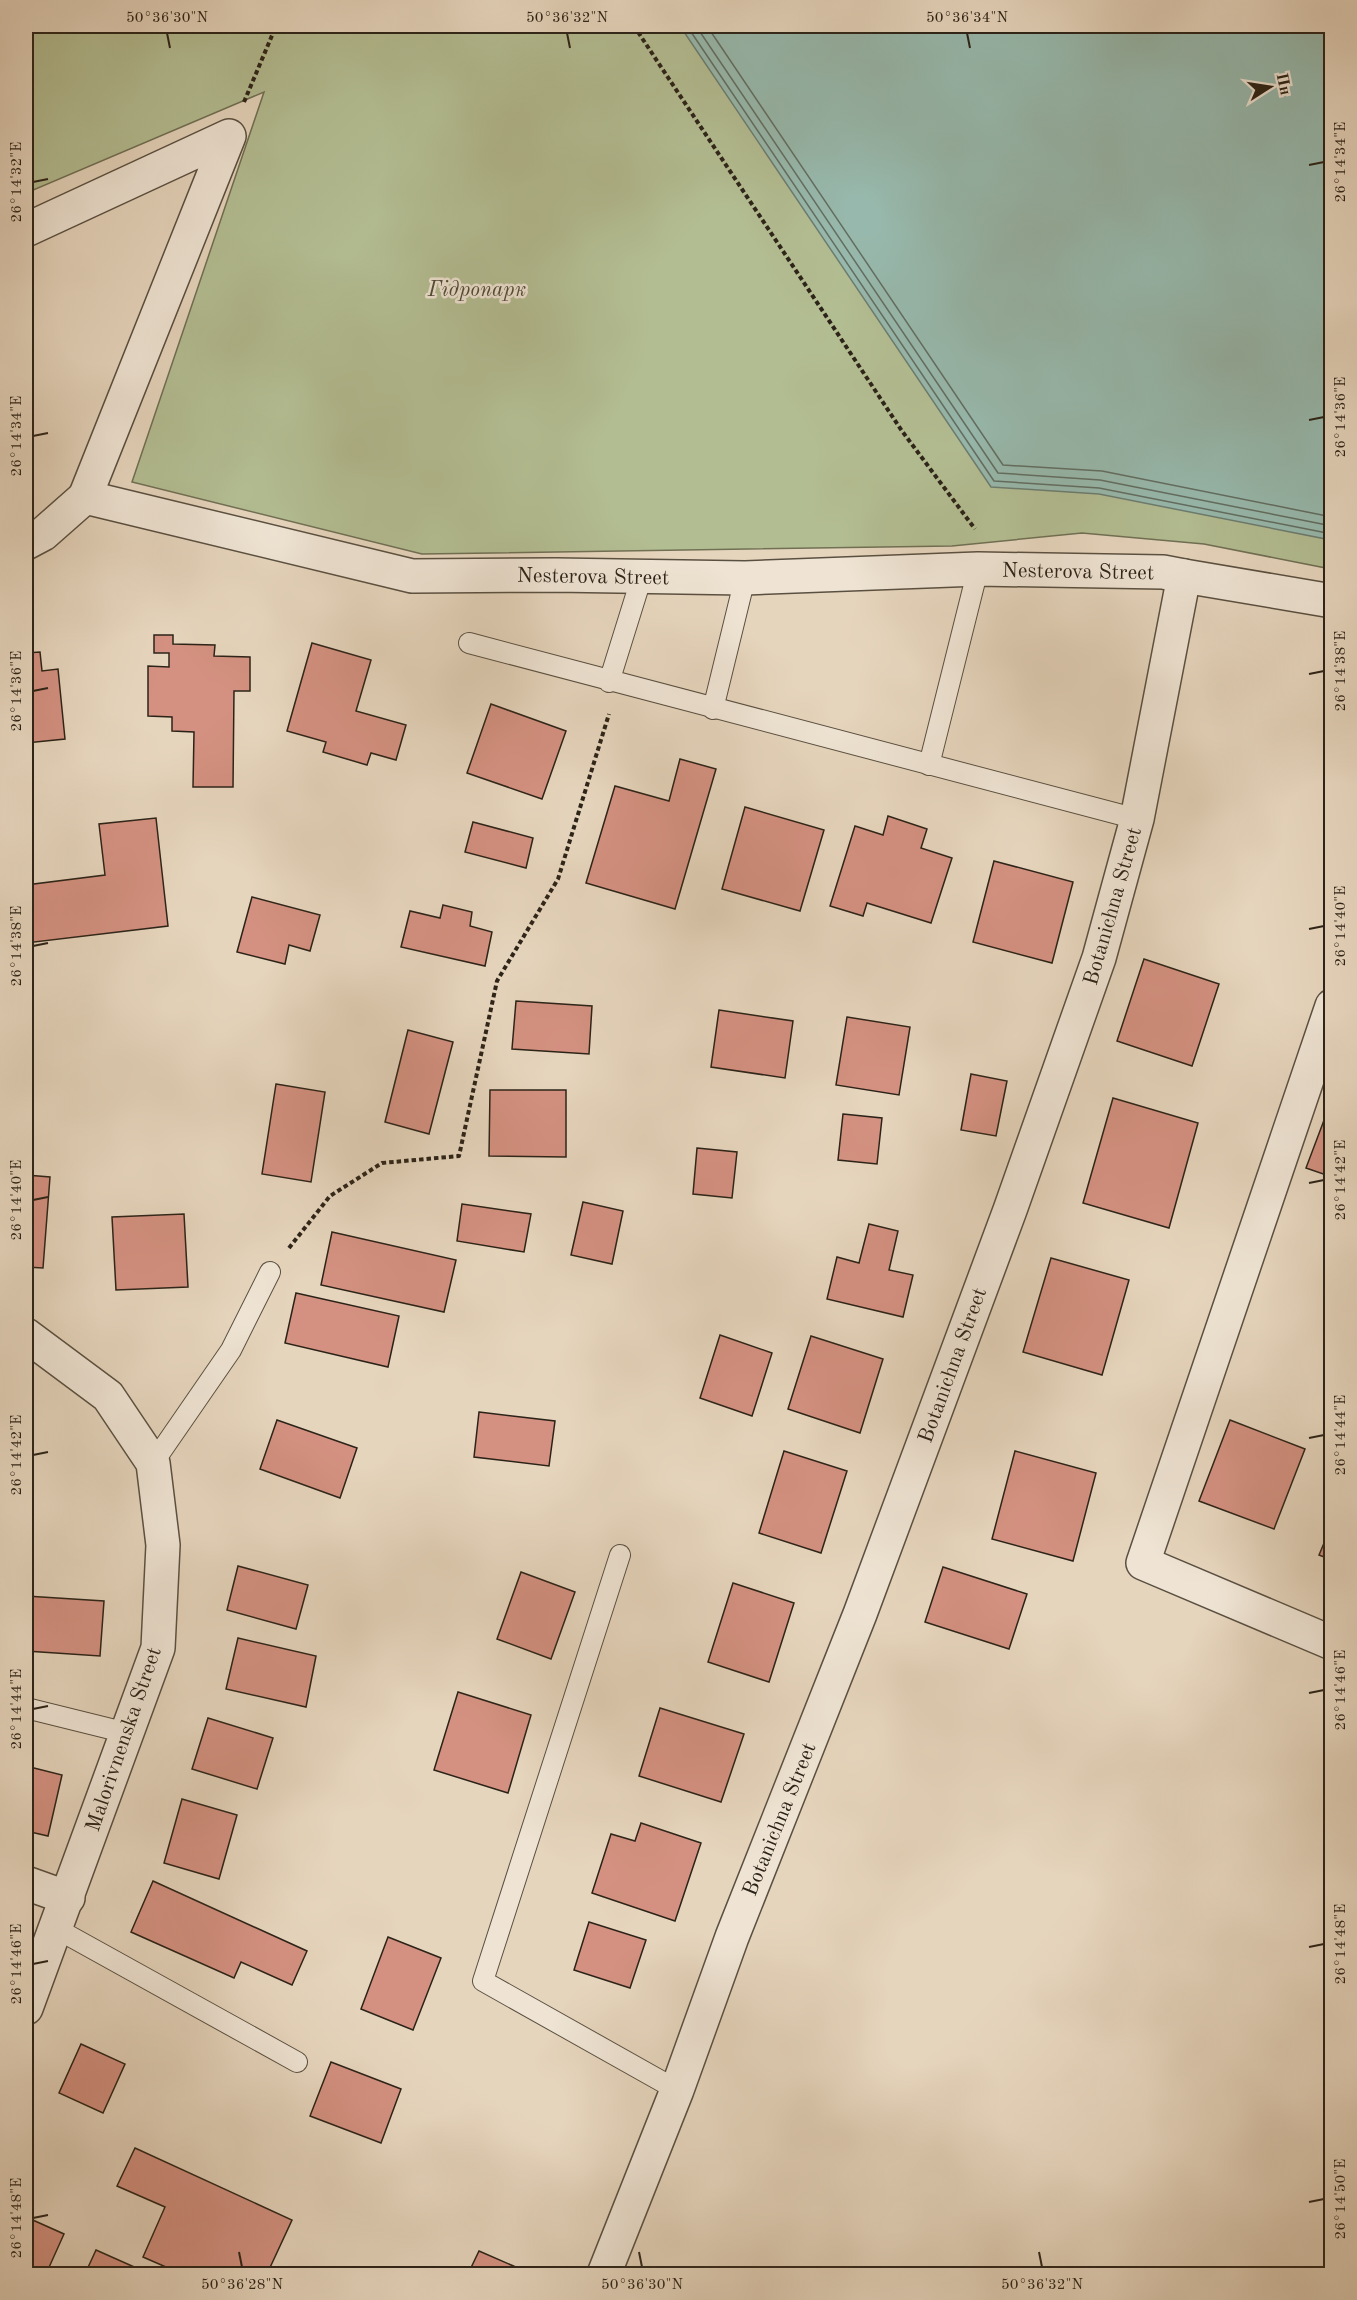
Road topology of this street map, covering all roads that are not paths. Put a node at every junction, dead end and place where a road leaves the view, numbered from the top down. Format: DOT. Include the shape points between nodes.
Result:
graph roads {
  1 [pos="26,230"];
  2 [pos="85,497"];
  3 [pos="26,543"];
  4 [pos="992,569"];
  5 [pos="642,576"];
  6 [pos="1184,576"];
  7 [pos="745,578"];
  8 [pos="1332,600"];
  9 [pos="469,643"];
  10 [pos="614,683"];
  11 [pos="713,709"];
  12 [pos="929,765"];
  13 [pos="1137,819"];
  14 [pos="1332,1006"];
  15 [pos="270,1272"];
  16 [pos="26,1335"];
  17 [pos="153,1463"];
  18 [pos="620,1555"];
  19 [pos="1332,1643"];
  20 [pos="26,1708"];
  21 [pos="127,1733"];
  22 [pos="26,1882"];
  23 [pos="68,1898"];
  24 [pos="57,1929"];
  25 [pos="26,2008"];
  26 [pos="297,2062"];
  27 [pos="677,2090"];
  28 [pos="604,2274"];
  1 -- 2 [label="street" via="229,136"];
  2 -- 3 [label="street" via="43,534"];
  2 -- 5 [label="street, Nesterova Street" via="412,576"];
  4 -- 6 [label="street, Nesterova Street" via="1163,572"];
  4 -- 7 [label="street, Nesterova Street"];
  4 -- 12 [label="lane"];
  5 -- 7 [label="street, Nesterova Street"];
  5 -- 10 [label="lane"];
  6 -- 8 [label="street"];
  6 -- 13 [label="street, Botanichna Street"];
  7 -- 11 [label="lane"];
  9 -- 10 [label="lane"];
  10 -- 11 [label="lane"];
  11 -- 12 [label="lane"];
  12 -- 13 [label="lane"];
  13 -- 27 [label="street, Botanichna Street" via="1099,958 1010,1210"];
  14 -- 19 [label="street" via="1143,1563"];
  15 -- 17 [label="lane" via="231,1350"];
  16 -- 17 [label="street, Malorivnenska Street" via="108,1396"];
  17 -- 21 [label="street, Malorivnenska Street" via="163,1545 158,1648"];
  18 -- 27 [label="lane" via="483,1981"];
  20 -- 21 [label="lane"];
  21 -- 23 [label="street, Malorivnenska Street"];
  22 -- 23 [label="street"];
  23 -- 24 [label="street, Malorivnenska Street"];
  24 -- 25 [label="street, Malorivnenska Street"];
  24 -- 26 [label="lane"];
  27 -- 28 [label="street, Botanichna Street"];
}
